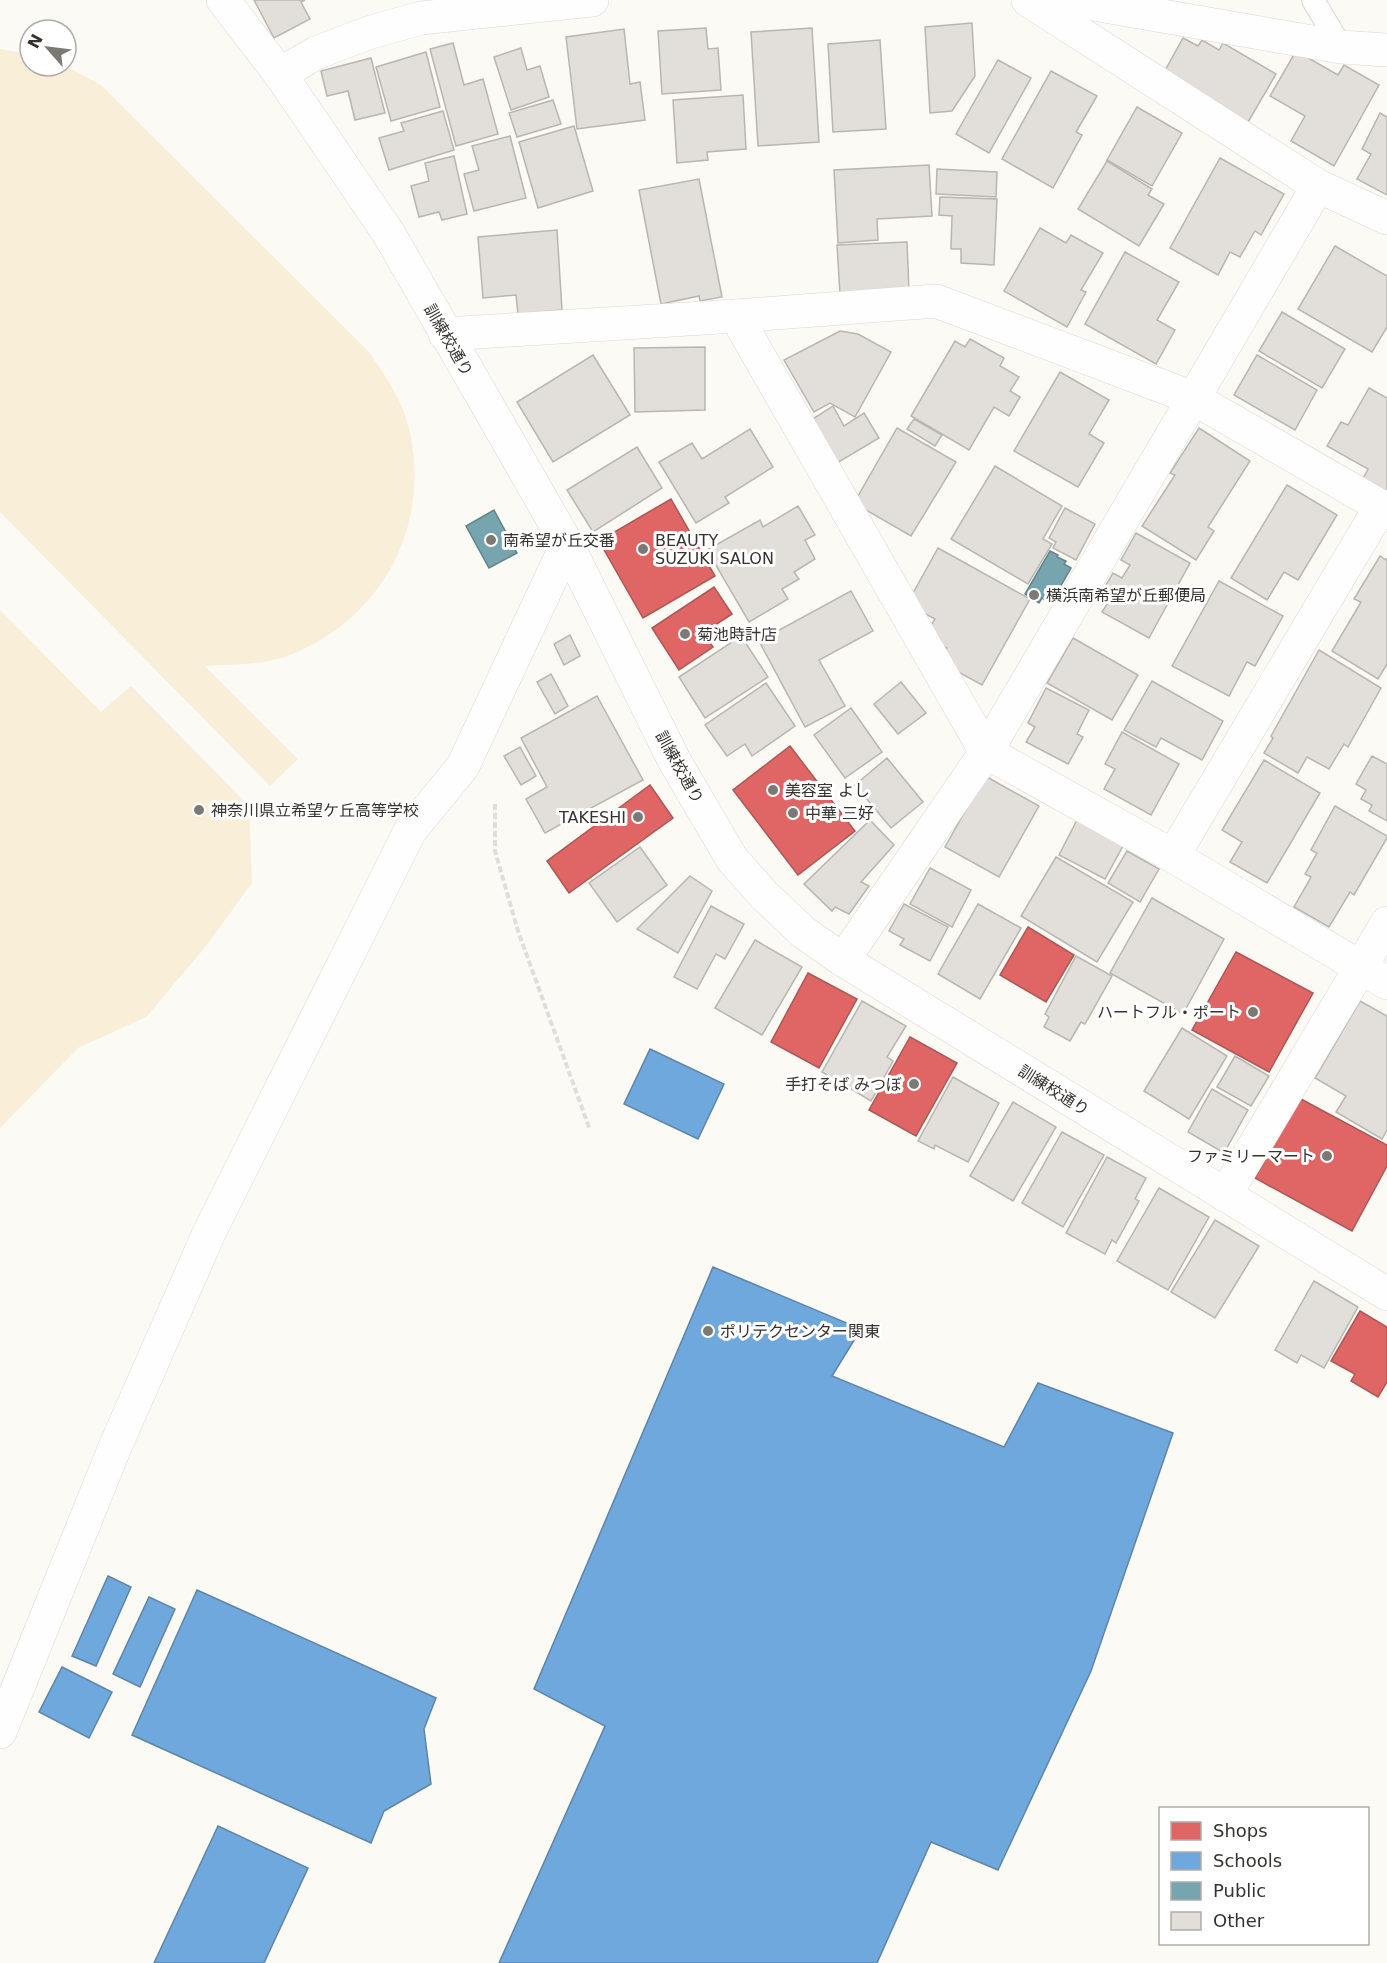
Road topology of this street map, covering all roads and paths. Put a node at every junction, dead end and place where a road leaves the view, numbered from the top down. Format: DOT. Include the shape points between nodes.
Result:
graph roads {
  1 [pos="223,0"];
  2 [pos="592,0"];
  3 [pos="1028,0"];
  4 [pos="1070,0"];
  5 [pos="1313,0"];
  6 [pos="1341,46"];
  7 [pos="1387,50"];
  8 [pos="280,74"];
  9 [pos="1318,186"];
  10 [pos="1387,218"];
  11 [pos="736,316"];
  12 [pos="445,334"];
  13 [pos="1193,398"];
  14 [pos="1384,508"];
  15 [pos="567,544"];
  16 [pos="986,752"];
  17 [pos="495,804"];
  18 [pos="1173,856"];
  19 [pos="1387,923"];
  20 [pos="843,960"];
  21 [pos="1374,975"];
  22 [pos="590,1130"];
  23 [pos="1225,1195"];
  24 [pos="1387,1294"];
  25 [pos="0,1732"];
  1 -- 8 [label="street, 訓練校通り"];
  2 -- 8 [label="street" via="421,18 316,53"];
  3 -- 9 [label="street"];
  4 -- 6 [label="street"];
  5 -- 6 [label="lane"];
  6 -- 7 [label="street"];
  8 -- 12 [label="street, 訓練校通り" via="389,234"];
  9 -- 10 [label="street"];
  9 -- 13 [label="street"];
  11 -- 12 [label="street"];
  11 -- 13 [label="street" via="936,301"];
  11 -- 16 [label="street"];
  12 -- 15 [label="street, 訓練校通り"];
  13 -- 14 [label="street"];
  13 -- 16 [label="street"];
  14 -- 18 [label="street"];
  15 -- 20 [label="street, 訓練校通り" via="675,760 732,859 803,932"];
  15 -- 25 [label="street" via="463,766 410,831 210,1233 115,1447"];
  16 -- 18 [label="street"];
  16 -- 20 [label="street"];
  17 -- 22 [label="path" via="495,851 518,931"];
  18 -- 21 [label="street"];
  19 -- 21 [label="street"];
  20 -- 23 [label="street, 訓練校通り"];
  21 -- 23 [label="street"];
  23 -- 24 [label="street, 訓練校通り"];
}
